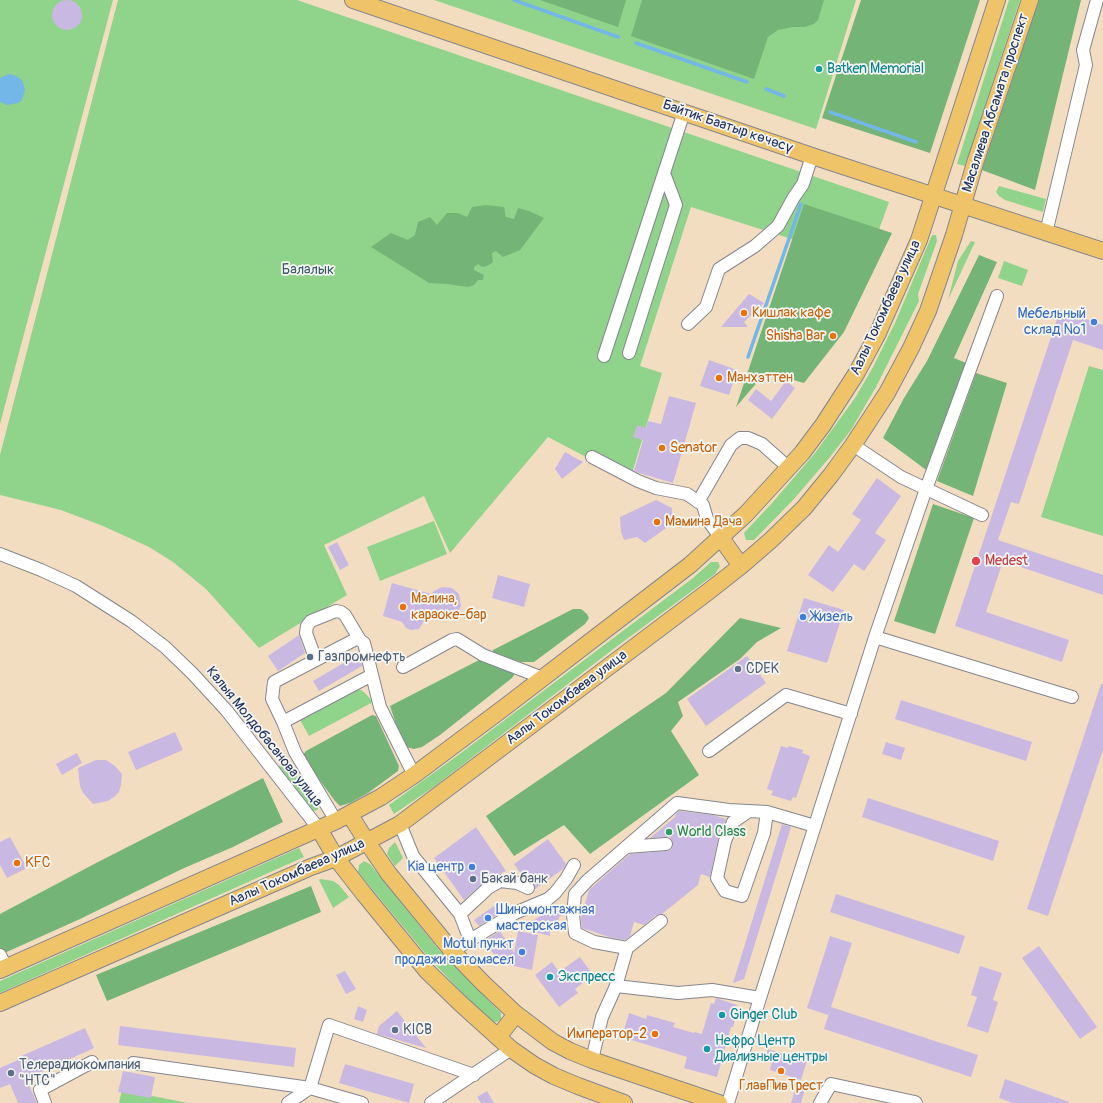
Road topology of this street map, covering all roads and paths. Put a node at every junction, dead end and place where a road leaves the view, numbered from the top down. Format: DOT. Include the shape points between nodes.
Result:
graph roads {
  1 [pos="353,0"];
  2 [pos="997,0"];
  3 [pos="1030,0"];
  4 [pos="1097,0"];
  5 [pos="684,112"];
  6 [pos="812,156"];
  7 [pos="664,173"];
  8 [pos="934,195"];
  9 [pos="962,205"];
  10 [pos="1046,233"];
  11 [pos="1103,251"];
  12 [pos="997,296"];
  13 [pos="688,324"];
  14 [pos="629,353"];
  15 [pos="604,356"];
  16 [pos="853,446"];
  17 [pos="592,458"];
  18 [pos="789,468"];
  19 [pos="926,489"];
  20 [pos="698,502"];
  21 [pos="982,515"];
  22 [pos="721,538"];
  23 [pos="0,554"];
  24 [pos="741,566"];
  25 [pos="876,637"];
  26 [pos="360,640"];
  27 [pos="316,660"];
  28 [pos="402,667"];
  29 [pos="372,675"];
  30 [pos="543,678"];
  31 [pos="1072,697"];
  32 [pos="851,714"];
  33 [pos="283,722"];
  34 [pos="709,751"];
  35 [pos="414,775"];
  36 [pos="749,811"];
  37 [pos="767,812"];
  38 [pos="343,818"];
  39 [pos="400,824"];
  40 [pos="815,826"];
  41 [pos="319,829"];
  42 [pos="367,842"];
  43 [pos="666,844"];
  44 [pos="626,847"];
  45 [pos="336,858"];
  46 [pos="574,866"];
  47 [pos="528,888"];
  48 [pos="460,914"];
  49 [pos="661,921"];
  50 [pos="470,940"];
  51 [pos="627,948"];
  52 [pos="452,951"];
  53 [pos="2,964"];
  54 [pos="616,986"];
  55 [pos="760,998"];
  56 [pos="0,1003"];
  57 [pos="516,1014"];
  58 [pos="498,1037"];
  59 [pos="511,1049"];
  60 [pos="592,1060"];
  61 [pos="92,1062"];
  62 [pos="133,1063"];
  63 [pos="474,1075"];
  64 [pos="310,1088"];
  65 [pos="45,1103"];
  66 [pos="288,1103"];
  67 [pos="362,1103"];
  68 [pos="431,1103"];
  69 [pos="624,1103"];
  70 [pos="719,1103"];
  71 [pos="728,1103"];
  72 [pos="820,1103"];
  73 [pos="916,1103"];
  1 -- 5 [label="main road, Байтик Баатыр көчөсү"];
  2 -- 8 [label="main road"];
  3 -- 9 [label="main road, Масалиева Абсамата проспект"];
  4 -- 10 [label="street" via="1083,50 1086,65"];
  5 -- 6 [label="main road, Байтик Баатыр көчөсү"];
  5 -- 7 [label="street"];
  6 -- 8 [label="main road, Байтик Баатыр көчөсү"];
  6 -- 13 [label="street" via="803,184 778,226 756,246 719,269 706,307"];
  7 -- 14 [label="street" via="676,205"];
  7 -- 15 [label="street"];
  8 -- 9 [label="main road, Байтик Баатыр көчөсү"];
  8 -- 18 [label="main road, Аалы Токомбаева улица" via="919,240 877,335 856,374 823,425"];
  9 -- 10 [label="main road, Байтик Баатыр көчөсү"];
  9 -- 16 [label="main road, Аалы Токомбаева улица" via="928,311 887,393"];
  10 -- 11 [label="main road, Байтик Баатыр көчөсү"];
  12 -- 19 [label="street"];
  16 -- 19 [label="street" via="900,477"];
  16 -- 24 [label="main road, Аалы Токомбаева улица" via="804,508"];
  17 -- 20 [label="street" via="638,481 656,488 688,494"];
  18 -- 20 [label="street" via="762,444 748,438 740,438 731,445"];
  18 -- 22 [label="main road, Аалы Токомбаева улица"];
  19 -- 21 [label="street"];
  19 -- 25 [label="street"];
  20 -- 22 [label="street" via="703,505 707,519"];
  22 -- 24 [label="main road"];
  22 -- 30 [label="main road, Аалы Токомбаева улица" via="690,566"];
  23 -- 41 [label="street, Калыя Молдобасанова улица" via="76,586 131,621 165,647 227,711"];
  24 -- 39 [label="main road, Аалы Токомбаева улица"];
  25 -- 31 [label="street"];
  25 -- 32 [label="street"];
  26 -- 27 [label="street" via="356,639"];
  26 -- 27 [label="street" via="345,614 341,612 336,611 311,621 306,633"];
  26 -- 29 [label="street" via="364,643"];
  27 -- 33 [label="street" via="274,682 272,699"];
  28 -- 30 [label="street" via="457,639 483,655"];
  29 -- 33 [label="street"];
  29 -- 35 [label="street" via="380,707"];
  30 -- 35 [label="main road, Аалы Токомбаева улица"];
  32 -- 34 [label="street" via="786,695"];
  32 -- 40 [label="street"];
  33 -- 38 [label="street" via="295,752"];
  35 -- 38 [label="main road, Аалы Токомбаева улица"];
  36 -- 37 [label="street"];
  36 -- 37 [label="street" via="732,822 716,878 725,891 742,896 764,833"];
  36 -- 44 [label="street" via="677,803"];
  37 -- 40 [label="street"];
  38 -- 41 [label="main road, Аалы Токомбаева улица"];
  38 -- 42 [label="main road"];
  39 -- 42 [label="main road, Аалы Токомбаева улица"];
  39 -- 48 [label="street" via="413,856"];
  40 -- 55 [label="street"];
  41 -- 45 [label="main road"];
  41 -- 53 [label="main road, Аалы Токомбаева улица"];
  42 -- 45 [label="main road, Аалы Токомбаева улица"];
  42 -- 52 [label="main road" via="389,874"];
  43 -- 44 [label="street"];
  44 -- 51 [label="street" via="575,894 573,915 575,933 594,942"];
  45 -- 56 [label="main road, Аалы Токомбаева улица"];
  45 -- 58 [label="main road" via="426,971"];
  46 -- 50 [label="street" via="555,894 548,899 515,913"];
  47 -- 48 [label="street" via="517,883 500,881 488,888"];
  48 -- 50 [label="street"];
  49 -- 51 [label="street"];
  50 -- 52 [label="street"];
  51 -- 54 [label="street"];
  52 -- 57 [label="main road"];
  54 -- 55 [label="street" via="678,993 712,990"];
  54 -- 60 [label="street" via="602,1017"];
  55 -- 71 [label="street"];
  57 -- 58 [label="main road"];
  57 -- 60 [label="main road" via="553,1042"];
  58 -- 59 [label="main road"];
  59 -- 63 [label="street"];
  59 -- 69 [label="main road" via="554,1076"];
  60 -- 70 [label="main road"];
  61 -- 65 [label="street" via="40,1090"];
  62 -- 64 [label="street"];
  63 -- 64 [label="street" via="329,1025"];
  63 -- 68 [label="street"];
  64 -- 66 [label="street"];
  64 -- 67 [label="street"];
  72 -- 73 [label="street" via="830,1084"];
}
